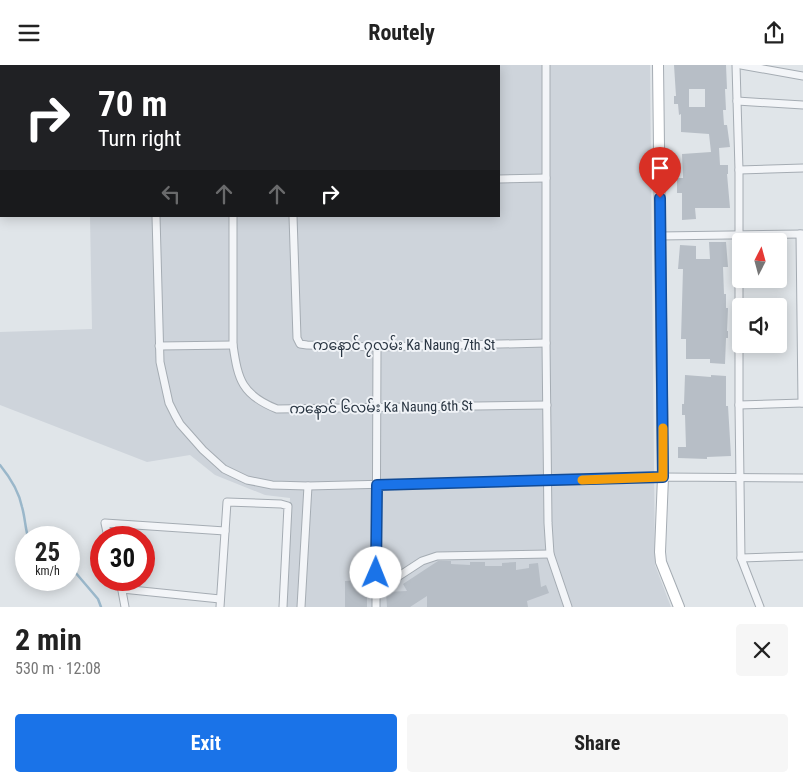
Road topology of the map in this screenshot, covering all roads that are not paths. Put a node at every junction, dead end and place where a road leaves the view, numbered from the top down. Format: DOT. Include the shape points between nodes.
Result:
graph roads {
  1 [pos="546,65"];
  2 [pos="658,65"];
  3 [pos="736,65"];
  4 [pos="741,65"];
  5 [pos="803,75"];
  6 [pos="737,101"];
  7 [pos="803,105"];
  8 [pos="803,168"];
  9 [pos="739,170"];
  10 [pos="546,178"];
  11 [pos="500,179"];
  12 [pos="156,217"];
  13 [pos="232,217"];
  14 [pos="293,217"];
  15 [pos="739,233"];
  16 [pos="788,234"];
  17 [pos="801,234"];
  18 [pos="732,235"];
  19 [pos="660,236"];
  20 [pos="739,288"];
  21 [pos="546,343"];
  22 [pos="233,345"];
  23 [pos="159,346"];
  24 [pos="377,347"];
  25 [pos="803,403"];
  26 [pos="547,405"];
  27 [pos="739,405"];
  28 [pos="377,407"];
  29 [pos="663,477"];
  30 [pos="739,478"];
  31 [pos="803,478"];
  32 [pos="548,481"];
  33 [pos="377,485"];
  34 [pos="308,487"];
  35 [pos="106,526"];
  36 [pos="150,526"];
  37 [pos="155,526"];
  38 [pos="225,531"];
  39 [pos="550,554"];
  40 [pos="803,556"];
  41 [pos="741,558"];
  42 [pos="122,591"];
  43 [pos="136,591"];
  44 [pos="376,591"];
  45 [pos="220,603"];
  46 [pos="125,607"];
  47 [pos="283,607"];
  48 [pos="301,607"];
  49 [pos="376,607"];
  50 [pos="568,607"];
  51 [pos="679,607"];
  52 [pos="760,607"];
  1 -- 10 [label="street"];
  2 -- 19 [label="main road"];
  3 -- 6 [label="street"];
  4 -- 5 [label="street"];
  6 -- 7 [label="street"];
  6 -- 9 [label="street"];
  8 -- 9 [label="street"];
  9 -- 15 [label="street"];
  10 -- 11 [label="street"];
  10 -- 21 [label="street"];
  12 -- 23 [label="street"];
  13 -- 22 [label="street, ကနောင် ၆လမ်း Ka Naung 6th St"];
  14 -- 24 [label="street, ကနောင် ၇လမ်း Ka Naung 7th St" via="297,338 300,344"];
  16 -- 17 [label="street"];
  17 -- 25 [label="street"];
  18 -- 19 [label="street"];
  19 -- 29 [label="main road"];
  20 -- 27 [label="street"];
  21 -- 24 [label="street, ကနောင် ၇လမ်း Ka Naung 7th St"];
  21 -- 26 [label="street"];
  22 -- 23 [label="street"];
  22 -- 28 [label="street, ကနောင် ၆လမ်း Ka Naung 6th St" via="240,379 252,396 263,403 277,409"];
  23 -- 34 [label="street" via="169,403 180,424 203,450 224,469 247,480"];
  24 -- 28 [label="street"];
  25 -- 27 [label="street"];
  26 -- 28 [label="street, ကနောင် ၆လမ်း Ka Naung 6th St"];
  26 -- 32 [label="street"];
  27 -- 30 [label="street"];
  28 -- 33 [label="street"];
  29 -- 30 [label="street"];
  29 -- 32 [label="street"];
  29 -- 51 [label="main road" via="661,562"];
  30 -- 31 [label="street"];
  30 -- 41 [label="street"];
  32 -- 33 [label="street"];
  32 -- 39 [label="street"];
  33 -- 34 [label="street"];
  33 -- 44 [label="street"];
  34 -- 48 [label="street"];
  35 -- 36 [label="street" via="105,523"];
  37 -- 38 [label="street"];
  38 -- 45 [label="street"];
  38 -- 47 [label="street" via="227,502 288,506"];
  39 -- 44 [label="street" via="437,556 422,561"];
  39 -- 50 [label="street"];
  40 -- 41 [label="street"];
  41 -- 52 [label="street"];
  42 -- 46 [label="street"];
  43 -- 45 [label="street"];
  44 -- 49 [label="street"];
}
